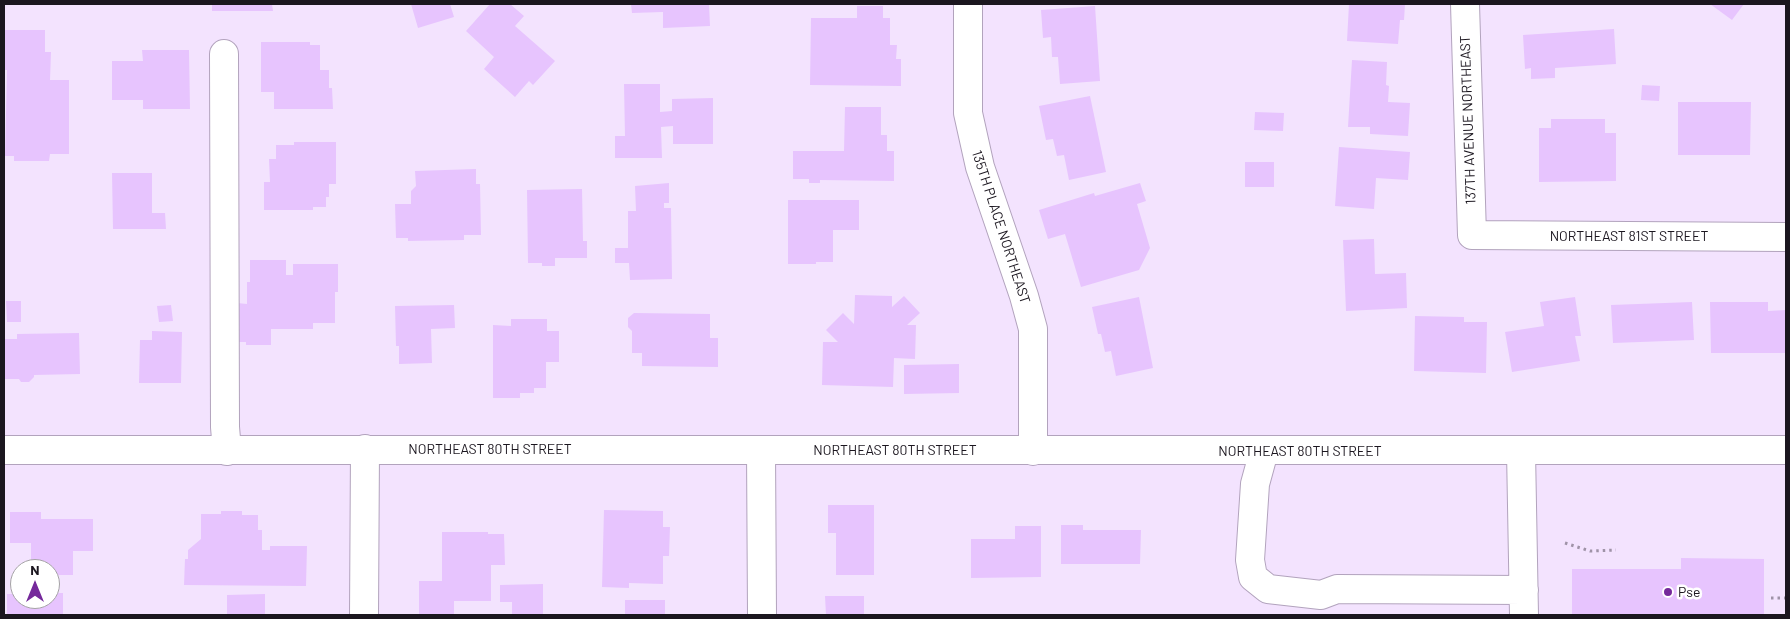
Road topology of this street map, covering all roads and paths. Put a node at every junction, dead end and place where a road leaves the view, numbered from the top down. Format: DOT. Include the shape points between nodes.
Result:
graph roads {
  1 [pos="968,4"];
  2 [pos="1465,4"];
  3 [pos="224,54"];
  4 [pos="1472,235"];
  5 [pos="1786,237"];
  6 [pos="365,449"];
  7 [pos="4,450"];
  8 [pos="762,450"];
  9 [pos="1786,450"];
  10 [pos="227,451"];
  11 [pos="1033,451"];
  12 [pos="1264,451"];
  13 [pos="1521,451"];
  14 [pos="1565,543"];
  15 [pos="1616,550"];
  16 [pos="1771,598"];
  17 [pos="1786,598"];
  18 [pos="1524,603"];
  19 [pos="1321,605"];
  20 [pos="364,615"];
  21 [pos="762,615"];
  1 -- 11 [label="street, 135TH PLACE NORTHEAST" via="968,113 980,167 1033,329"];
  2 -- 4 [label="street, 137TH AVENUE NORTHEAST"];
  3 -- 10 [label="street"];
  4 -- 5 [label="street, NORTHEAST 81ST STREET"];
  6 -- 8 [label="street, NORTHEAST 80TH STREET"];
  6 -- 10 [label="street, NORTHEAST 80TH STREET"];
  6 -- 20 [label="street"];
  7 -- 10 [label="street, NORTHEAST 80TH STREET"];
  8 -- 11 [label="street, NORTHEAST 80TH STREET"];
  8 -- 21 [label="street"];
  9 -- 13 [label="street, NORTHEAST 80TH STREET"];
  11 -- 12 [label="street, NORTHEAST 80TH STREET"];
  12 -- 13 [label="street, NORTHEAST 80TH STREET"];
  12 -- 19 [label="street" via="1255,484 1250,560 1252,577 1268,589"];
  13 -- 18 [label="street"];
  14 -- 15 [label="path" via="1590,552"];
  16 -- 17 [label="path"];
  18 -- 19 [label="street" via="1337,589"];
}
